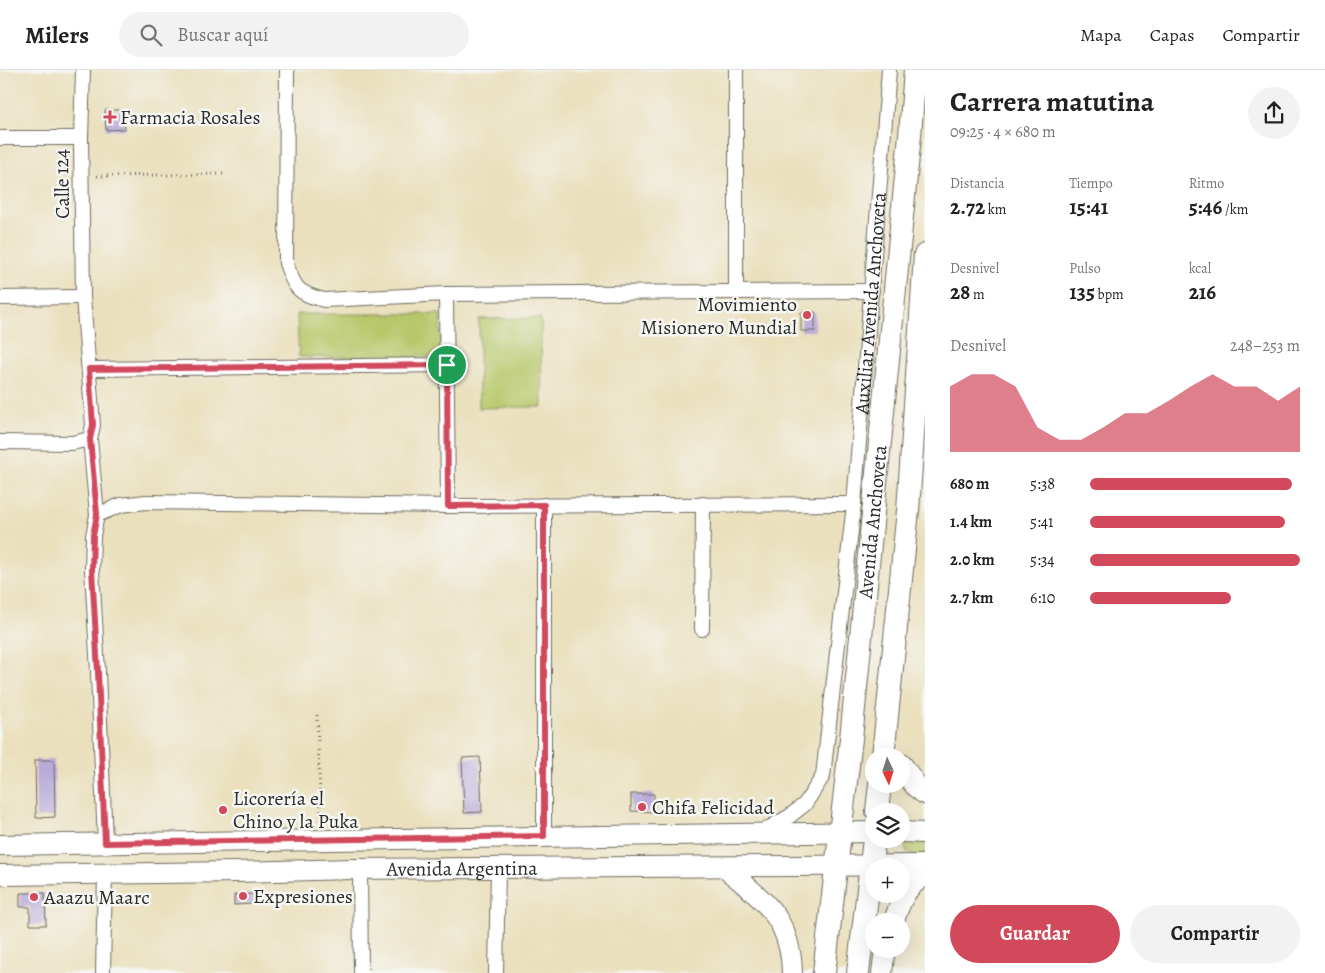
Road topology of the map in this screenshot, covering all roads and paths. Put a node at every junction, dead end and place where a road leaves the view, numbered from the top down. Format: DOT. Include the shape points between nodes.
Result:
graph roads {
  1 [pos="83,70"];
  2 [pos="287,70"];
  3 [pos="736,70"];
  4 [pos="889,70"];
  5 [pos="915,70"];
  6 [pos="0,138"];
  7 [pos="81,138"];
  8 [pos="226,174"];
  9 [pos="82,177"];
  10 [pos="925,255"];
  11 [pos="872,291"];
  12 [pos="736,292"];
  13 [pos="924,292"];
  14 [pos="446,294"];
  15 [pos="84,297"];
  16 [pos="0,298"];
  17 [pos="447,365"];
  18 [pos="89,369"];
  19 [pos="90,439"];
  20 [pos="0,442"];
  21 [pos="703,504"];
  22 [pos="854,504"];
  23 [pos="544,505"];
  24 [pos="448,506"];
  25 [pos="97,514"];
  26 [pos="702,629"];
  27 [pos="317,715"];
  28 [pos="886,722"];
  29 [pos="884,748"];
  30 [pos="894,748"];
  31 [pos="910,778"];
  32 [pos="925,793"];
  33 [pos="841,832"];
  34 [pos="865,832"];
  35 [pos="910,832"];
  36 [pos="925,833"];
  37 [pos="759,834"];
  38 [pos="544,836"];
  39 [pos="322,840"];
  40 [pos="237,841"];
  41 [pos="105,843"];
  42 [pos="0,845"];
  43 [pos="838,865"];
  44 [pos="865,865"];
  45 [pos="910,866"];
  46 [pos="925,866"];
  47 [pos="724,868"];
  48 [pos="360,869"];
  49 [pos="498,869"];
  50 [pos="238,872"];
  51 [pos="105,873"];
  52 [pos="0,875"];
  53 [pos="925,876"];
  54 [pos="866,903"];
  55 [pos="897,913"];
  56 [pos="884,958"];
  57 [pos="103,973"];
  58 [pos="360,973"];
  59 [pos="496,973"];
  60 [pos="792,973"];
  61 [pos="824,973"];
  62 [pos="858,973"];
  63 [pos="882,973"];
  1 -- 7 [label="street, Calle 124"];
  2 -- 14 [label="street" via="286,263 293,282 305,295 324,300"];
  3 -- 12 [label="street"];
  4 -- 11 [label="street, Auxiliar Avenida Anchoveta"];
  5 -- 33 [label="main road, Avenida Anchoveta"];
  6 -- 7 [label="street"];
  7 -- 9 [label="street, Calle 124"];
  8 -- 9 [label="path"];
  9 -- 15 [label="street, Calle 124"];
  10 -- 13 [label="main road, Avenida Anchoveta"];
  11 -- 12 [label="street"];
  11 -- 22 [label="street, Auxiliar Avenida Anchoveta"];
  12 -- 14 [label="street"];
  13 -- 28 [label="main road, Avenida Anchoveta" via="908,510"];
  14 -- 17 [label="street"];
  15 -- 16 [label="street"];
  15 -- 18 [label="street, Calle 124"];
  17 -- 18 [label="street"];
  17 -- 24 [label="street"];
  18 -- 19 [label="street, Calle 124" via="93,425"];
  19 -- 20 [label="street" via="72,444"];
  19 -- 25 [label="street, Calle 124"];
  21 -- 22 [label="street"];
  21 -- 23 [label="street"];
  21 -- 26 [label="street"];
  22 -- 37 [label="street, Auxiliar Avenida Anchoveta" via="823,776 805,804"];
  23 -- 24 [label="street"];
  23 -- 38 [label="street"];
  24 -- 25 [label="street" via="146,502 120,505"];
  25 -- 41 [label="street, Calle 124" via="92,570"];
  27 -- 39 [label="path"];
  28 -- 29 [label="main road, Avenida Anchoveta"];
  28 -- 30 [label="main road"];
  31 -- 32 [label="main road"];
  33 -- 34 [label="main road, Avenida Argentina"];
  33 -- 37 [label="main road, Avenida Argentina"];
  33 -- 43 [label="main road, Avenida Anchoveta"];
  35 -- 36 [label="main road"];
  37 -- 38 [label="main road, Avenida Argentina"];
  38 -- 39 [label="main road, Avenida Argentina"];
  39 -- 40 [label="main road, Avenida Argentina"];
  40 -- 41 [label="main road, Avenida Argentina"];
  40 -- 50 [label="main road"];
  41 -- 42 [label="main road, Avenida Argentina"];
  43 -- 44 [label="main road, Avenida Argentina"];
  43 -- 47 [label="main road, Avenida Argentina"];
  43 -- 61 [label="main road, Avenida Anchoveta"];
  45 -- 46 [label="main road, Avenida Argentina"];
  47 -- 49 [label="main road, Avenida Argentina"];
  47 -- 60 [label="main road" via="776,916 786,932"];
  48 -- 49 [label="main road, Avenida Argentina"];
  48 -- 50 [label="main road, Avenida Argentina"];
  48 -- 58 [label="street"];
  49 -- 59 [label="street"];
  50 -- 51 [label="main road, Avenida Argentina"];
  51 -- 52 [label="main road, Avenida Argentina"];
  51 -- 57 [label="street"];
  53 -- 55 [label="main road" via="902,898"];
  54 -- 62 [label="main road"];
  56 -- 63 [label="main road"];
}
